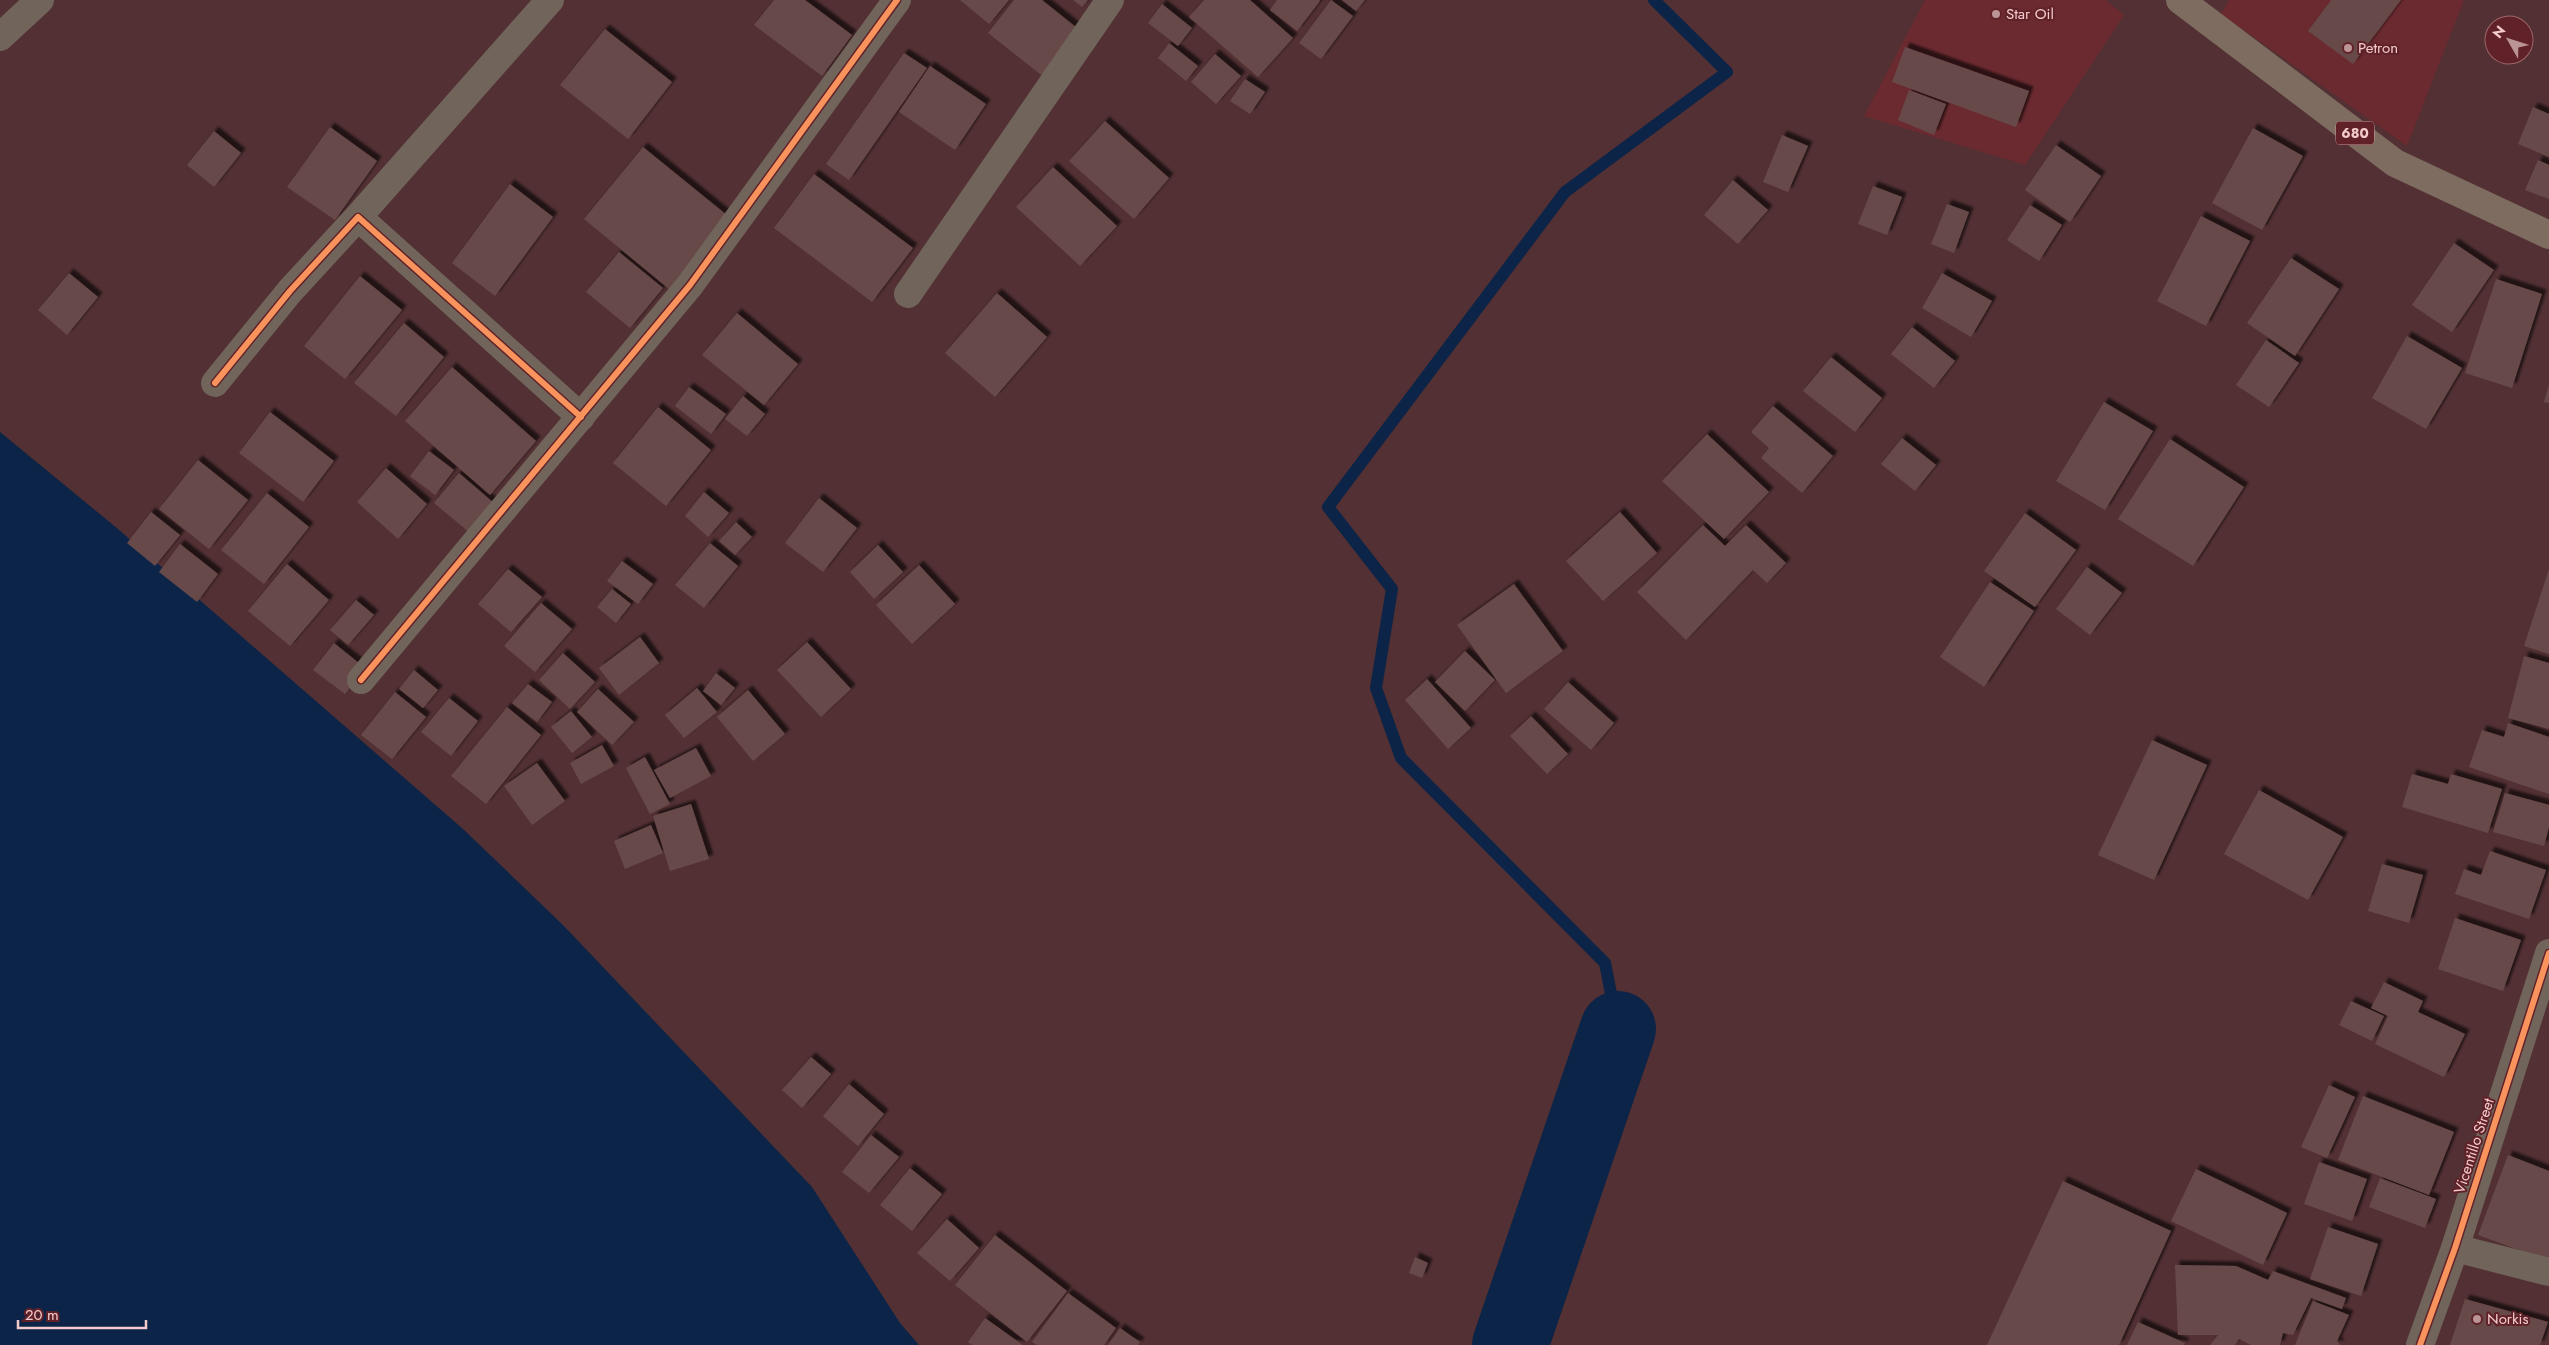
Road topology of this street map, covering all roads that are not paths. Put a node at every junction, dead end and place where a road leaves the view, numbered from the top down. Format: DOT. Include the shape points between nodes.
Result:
graph roads {
  1 [pos="40,0"];
  2 [pos="550,0"];
  3 [pos="896,0"];
  4 [pos="1110,0"];
  5 [pos="2180,0"];
  6 [pos="0,37"];
  7 [pos="358,217"];
  8 [pos="2549,235"];
  9 [pos="908,294"];
  10 [pos="215,383"];
  11 [pos="581,417"];
  12 [pos="361,680"];
  13 [pos="2549,953"];
  14 [pos="2454,1248"];
  15 [pos="2549,1272"];
  16 [pos="2420,1345"];
  1 -- 6 [label="street"];
  2 -- 7 [label="street"];
  3 -- 11 [label="street" via="690,284"];
  4 -- 9 [label="street"];
  5 -- 8 [label="main road, 680" via="2395,163"];
  7 -- 10 [label="street" via="290,291"];
  7 -- 11 [label="street"];
  11 -- 12 [label="street"];
  13 -- 14 [label="street, Vicentillo Street"];
  14 -- 15 [label="street"];
  14 -- 16 [label="street, Vicentillo Street"];
}
